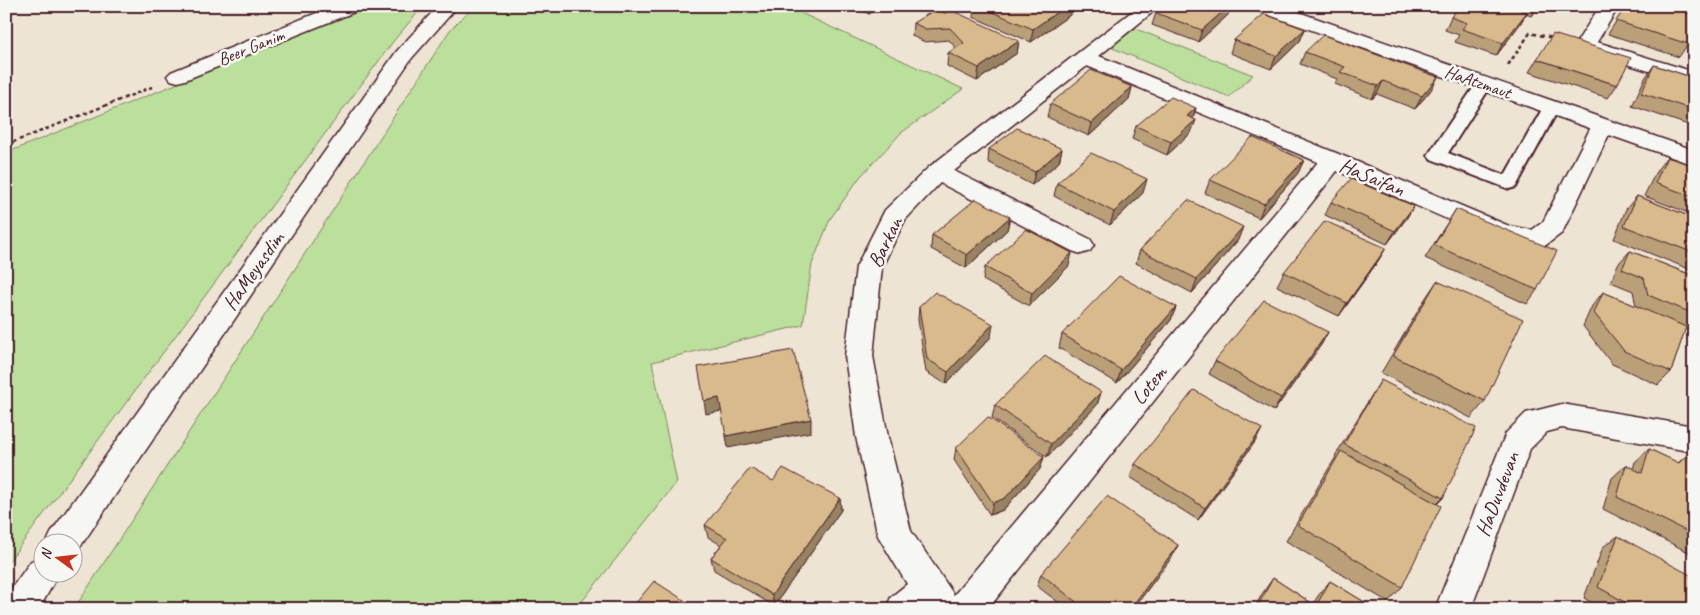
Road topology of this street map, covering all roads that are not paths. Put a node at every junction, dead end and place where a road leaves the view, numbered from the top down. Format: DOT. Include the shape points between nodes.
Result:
graph roads {
  1 [pos="352,6"];
  2 [pos="449,6"];
  3 [pos="1151,6"];
  4 [pos="1262,6"];
  5 [pos="1610,6"];
  6 [pos="1085,58"];
  7 [pos="178,76"];
  8 [pos="1694,79"];
  9 [pos="1488,86"];
  10 [pos="1551,108"];
  11 [pos="1602,126"];
  12 [pos="1694,158"];
  13 [pos="1333,160"];
  14 [pos="937,172"];
  15 [pos="1080,245"];
  16 [pos="1694,439"];
  17 [pos="71,532"];
  18 [pos="36,582"];
  19 [pos="925,601"];
  20 [pos="18,609"];
  21 [pos="965,609"];
  22 [pos="1453,609"];
  1 -- 7 [label="street, Beer Ganim"];
  2 -- 17 [label="street, HaMeyasdim" via="399,63"];
  3 -- 6 [label="street, Barkan"];
  4 -- 9 [label="street, HaAtzmaut"];
  5 -- 8 [label="street" via="1585,45"];
  6 -- 13 [label="street, HaSaifan"];
  6 -- 14 [label="street, Barkan"];
  9 -- 10 [label="street, HaAtzmaut"];
  9 -- 10 [label="lane" via="1437,155 1509,183"];
  10 -- 11 [label="street, HaAtzmaut"];
  11 -- 12 [label="street, HaAtzmaut"];
  11 -- 13 [label="street, HaSaifan" via="1553,227 1536,239 1504,234"];
  13 -- 21 [label="street, Lotem"];
  14 -- 15 [label="street"];
  14 -- 19 [label="street, Barkan" via="894,216 870,267 859,356 872,438 895,536"];
  16 -- 22 [label="street, HaDuvdevan" via="1562,416 1537,422 1517,442"];
  18 -- 20 [label="street"];
}
